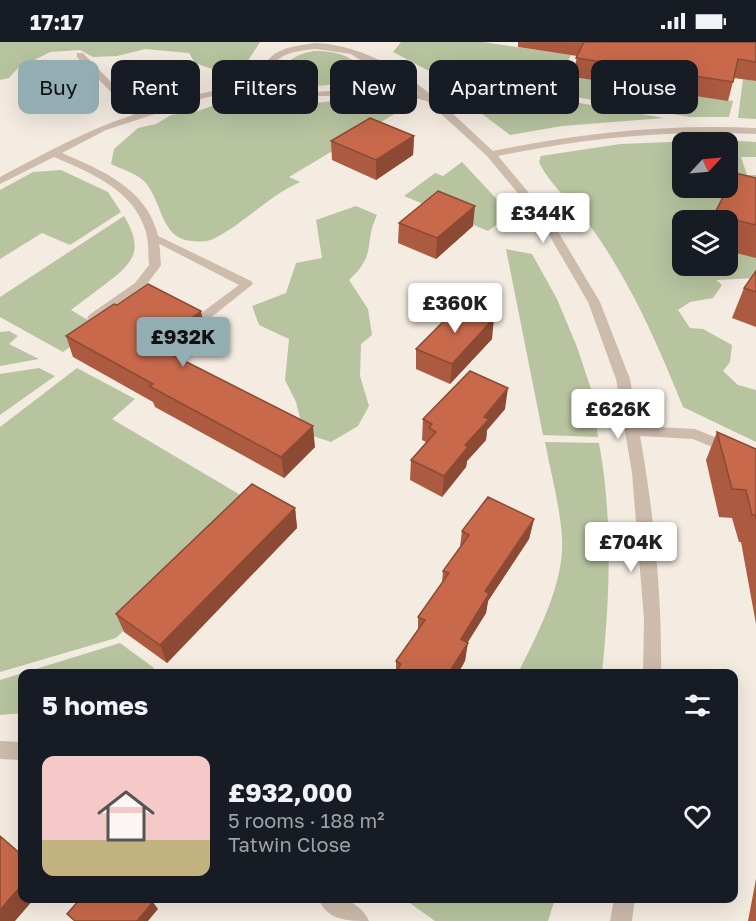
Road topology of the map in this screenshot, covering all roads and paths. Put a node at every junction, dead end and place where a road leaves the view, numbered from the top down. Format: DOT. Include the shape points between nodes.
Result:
graph roads {
  1 [pos="314,44"];
  2 [pos="80,55"];
  3 [pos="364,58"];
  4 [pos="271,60"];
  5 [pos="212,94"];
  6 [pos="429,98"];
  7 [pos="447,114"];
  8 [pos="138,115"];
  9 [pos="756,131"];
  10 [pos="53,153"];
  11 [pos="491,154"];
  12 [pos="0,181"];
  13 [pos="152,236"];
  14 [pos="93,318"];
  15 [pos="200,320"];
  16 [pos="633,431"];
  17 [pos="756,460"];
  18 [pos="651,669"];
  19 [pos="0,750"];
  20 [pos="18,751"];
  21 [pos="335,903"];
  22 [pos="624,903"];
  23 [pos="358,921"];
  24 [pos="621,921"];
  1 -- 3 [label="street" via="344,49"];
  1 -- 4 [label="street"];
  2 -- 8 [label="street"];
  3 -- 6 [label="street" via="393,71"];
  5 -- 8 [label="street"];
  7 -- 11 [label="street"];
  8 -- 10 [label="street"];
  9 -- 11 [label="street" via="635,133 566,140"];
  10 -- 12 [label="street"];
  10 -- 13 [label="street" via="116,183 140,206"];
  11 -- 16 [label="street" via="546,220 594,302 623,379"];
  13 -- 14 [label="street" via="155,266 139,286"];
  13 -- 15 [label="street" via="247,284"];
  16 -- 17 [label="street" via="695,434"];
  16 -- 18 [label="street" via="653,619"];
  19 -- 20 [label="street"];
  21 -- 23 [label="street"];
  22 -- 24 [label="street"];
}
